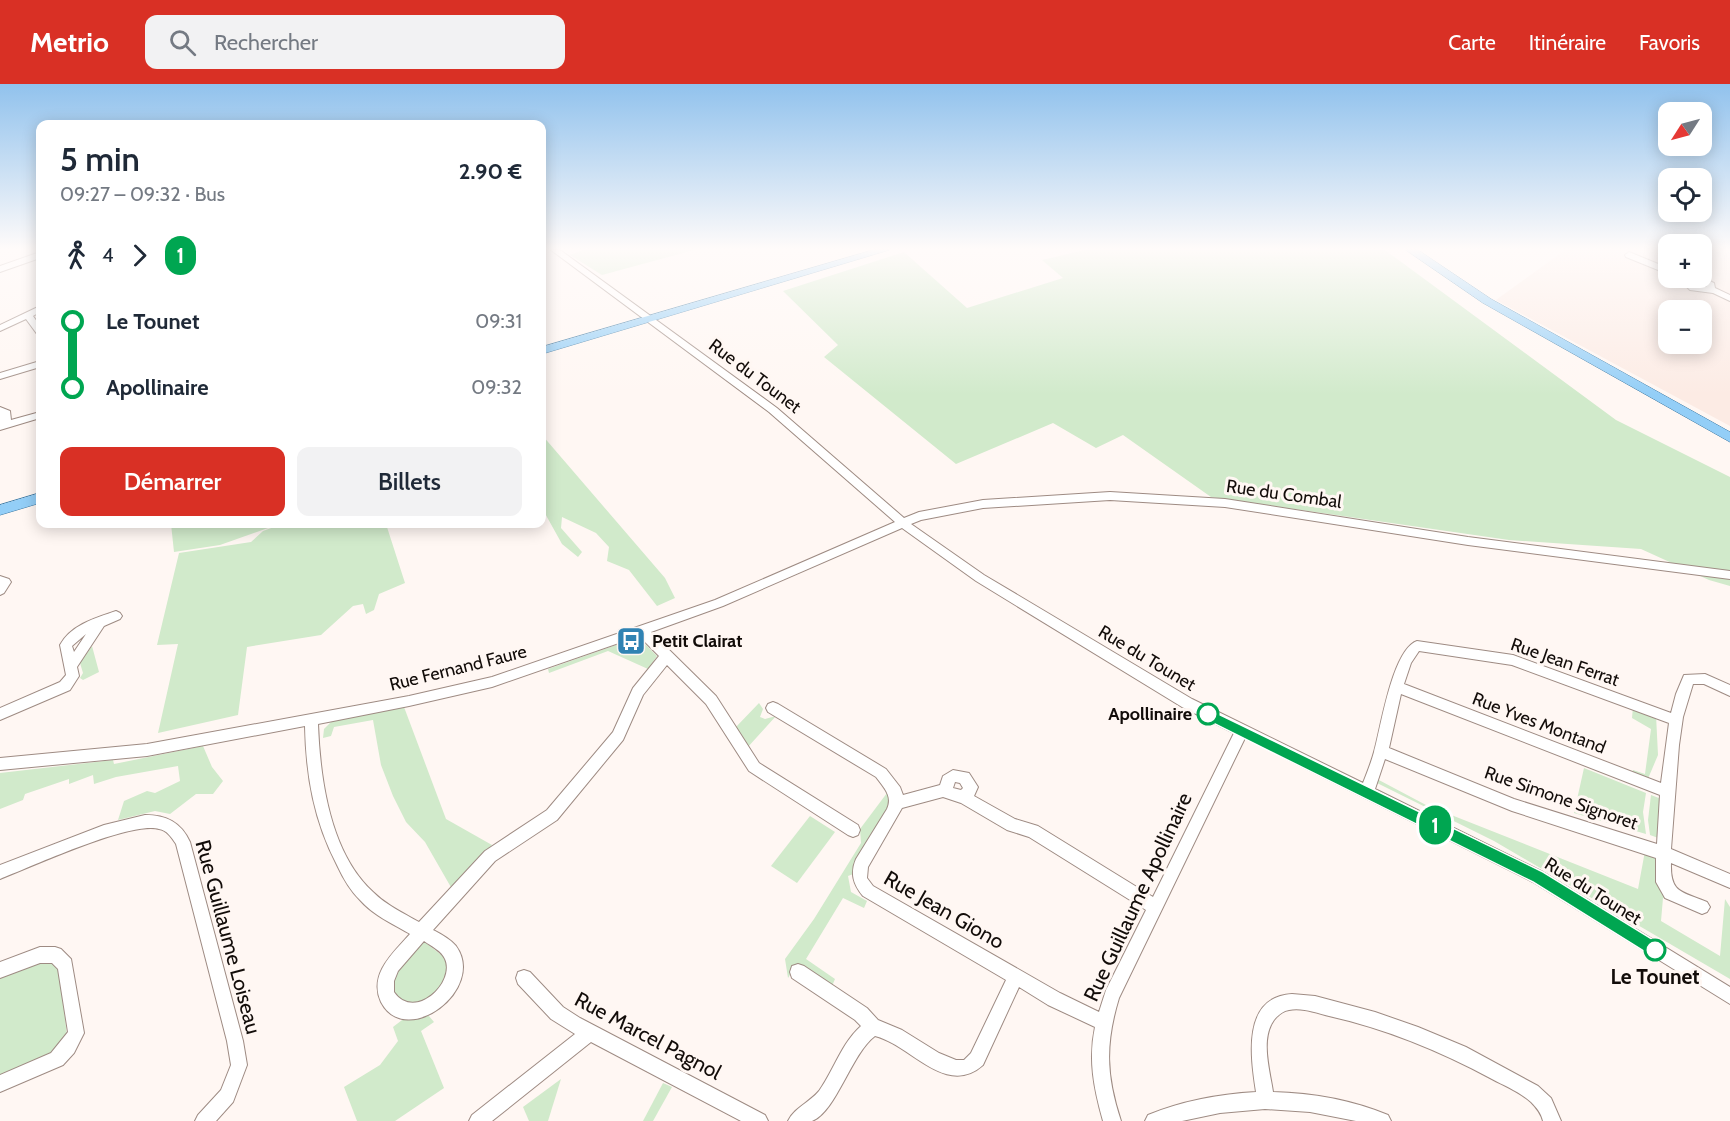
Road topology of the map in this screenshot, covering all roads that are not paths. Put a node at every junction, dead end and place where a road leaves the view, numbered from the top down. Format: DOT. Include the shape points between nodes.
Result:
graph roads {
  1 [pos="621,298"];
  2 [pos="722,298"];
  3 [pos="1483,298"];
  4 [pos="36,311"];
  5 [pos="28,315"];
  6 [pos="650,320"];
  7 [pos="36,326"];
  8 [pos="0,328"];
  9 [pos="546,350"];
  10 [pos="36,365"];
  11 [pos="0,376"];
  12 [pos="2,410"];
  13 [pos="36,416"];
  14 [pos="3,426"];
  15 [pos="1730,438"];
  16 [pos="36,499"];
  17 [pos="0,510"];
  18 [pos="902,523"];
  19 [pos="1660,565"];
  20 [pos="1730,567"];
  21 [pos="1730,575"];
  22 [pos="0,580"];
  23 [pos="0,590"];
  24 [pos="116,616"];
  25 [pos="642,630"];
  26 [pos="667,656"];
  27 [pos="1396,686"];
  28 [pos="1730,691"];
  29 [pos="773,708"];
  30 [pos="0,714"];
  31 [pos="311,719"];
  32 [pos="1675,720"];
  33 [pos="1241,732"];
  34 [pos="1381,751"];
  35 [pos="0,764"];
  36 [pos="945,790"];
  37 [pos="1367,792"];
  38 [pos="1669,792"];
  39 [pos="963,797"];
  40 [pos="897,803"];
  41 [pos="853,830"];
  42 [pos="1664,853"];
  43 [pos="0,872"];
  44 [pos="1730,881"];
  45 [pos="1155,907"];
  46 [pos="1702,907"];
  47 [pos="421,932"];
  48 [pos="0,970"];
  49 [pos="798,972"];
  50 [pos="1016,976"];
  51 [pos="524,978"];
  52 [pos="1730,996"];
  53 [pos="1103,1022"];
  54 [pos="873,1027"];
  55 [pos="589,1032"];
  56 [pos="0,1083"];
  57 [pos="1266,1100"];
  58 [pos="204,1121"];
  59 [pos="478,1121"];
  60 [pos="759,1121"];
  61 [pos="797,1121"];
  62 [pos="1112,1121"];
  63 [pos="1154,1121"];
  64 [pos="1382,1121"];
  65 [pos="1552,1121"];
  1 -- 6 [label="street, Rue du Tounet"];
  2 -- 6 [label="main road"];
  3 -- 15 [label="main road"];
  4 -- 5 [label="street"];
  5 -- 7 [label="street"];
  5 -- 8 [label="street"];
  6 -- 9 [label="main road"];
  6 -- 18 [label="street, Rue du Tounet" via="773,410"];
  10 -- 11 [label="street"];
  12 -- 14 [label="street" via="6,413"];
  13 -- 14 [label="street"];
  16 -- 17 [label="main road"];
  18 -- 19 [label="street, Rue du Combal" via="983,504 1065,498 1174,499"];
  18 -- 25 [label="street, Rue Fernand Faure" via="763,585"];
  18 -- 33 [label="street, Rue du Tounet" via="989,583"];
  19 -- 20 [label="street, Rue du Combal"];
  19 -- 21 [label="street, Rue du Combal"];
  22 -- 23 [label="street" via="4,582"];
  24 -- 30 [label="street" via="100,623 72,665 73,676 65,686"];
  25 -- 26 [label="street"];
  25 -- 31 [label="street, Rue Fernand Faure" via="492,682"];
  26 -- 41 [label="street" via="711,700 754,767"];
  26 -- 47 [label="street" via="638,692 618,736 552,815 490,856"];
  27 -- 32 [label="street, Rue Jean Ferrat" via="1412,647 1424,645 1514,660"];
  27 -- 34 [label="street, Rue Jean Ferrat"];
  27 -- 38 [label="street, Rue Yves Montand"];
  28 -- 32 [label="street" via="1706,679 1689,679"];
  29 -- 40 [label="street" via="881,774 895,791"];
  31 -- 35 [label="street, Rue Fernand Faure" via="147,750"];
  31 -- 47 [label="street" via="316,795 338,855 370,900"];
  32 -- 38 [label="street"];
  33 -- 37 [label="street, Rue du Tounet"];
  33 -- 45 [label="street, Rue Guillaume Apollinaire"];
  34 -- 37 [label="street, Rue Jean Ferrat"];
  34 -- 42 [label="street, Rue Simone Signoret" via="1512,805"];
  36 -- 39 [label="street"];
  36 -- 39 [label="street" via="953,776 964,777 971,787"];
  36 -- 40 [label="street"];
  37 -- 52 [label="street, Rue du Tounet" via="1538,877"];
  38 -- 42 [label="street"];
  39 -- 45 [label="street" via="1012,825 1032,831"];
  40 -- 50 [label="street, Rue Jean Giono" via="861,864 860,881 878,899"];
  42 -- 44 [label="street, Rue Simone Signoret"];
  42 -- 46 [label="street" via="1665,888"];
  43 -- 58 [label="street, Rue Guillaume Loiseau" via="121,826 160,822 176,831 183,842 239,1065 228,1096"];
  45 -- 53 [label="street, Rue Guillaume Apollinaire"];
  47 -- 47 [label="street" via="396,960 387,977 386,994 399,1010 410,1012 435,1004 454,978 455,961 450,951"];
  48 -- 56 [label="street" via="40,955 55,955 65,965 76,1033 57,1059"];
  49 -- 54 [label="street" via="861,1014"];
  50 -- 53 [label="street, Rue Jean Giono" via="1085,1016"];
  50 -- 54 [label="street" via="977,1059 967,1068 943,1065 892,1032"];
  51 -- 55 [label="street, Rue Marcel Pagnol" via="557,1013"];
  53 -- 62 [label="street, Rue Guillaume Apollinaire" via="1101,1086"];
  54 -- 61 [label="street" via="857,1042 827,1095"];
  55 -- 59 [label="street"];
  55 -- 60 [label="street, Rue Marcel Pagnol"];
  57 -- 63 [label="street" via="1234,1102"];
  57 -- 64 [label="street" via="1302,1101 1367,1114"];
  57 -- 65 [label="street" via="1259,1044 1261,1029 1269,1014 1284,1002 1303,1002 1416,1032 1476,1060 1543,1099"];
}
